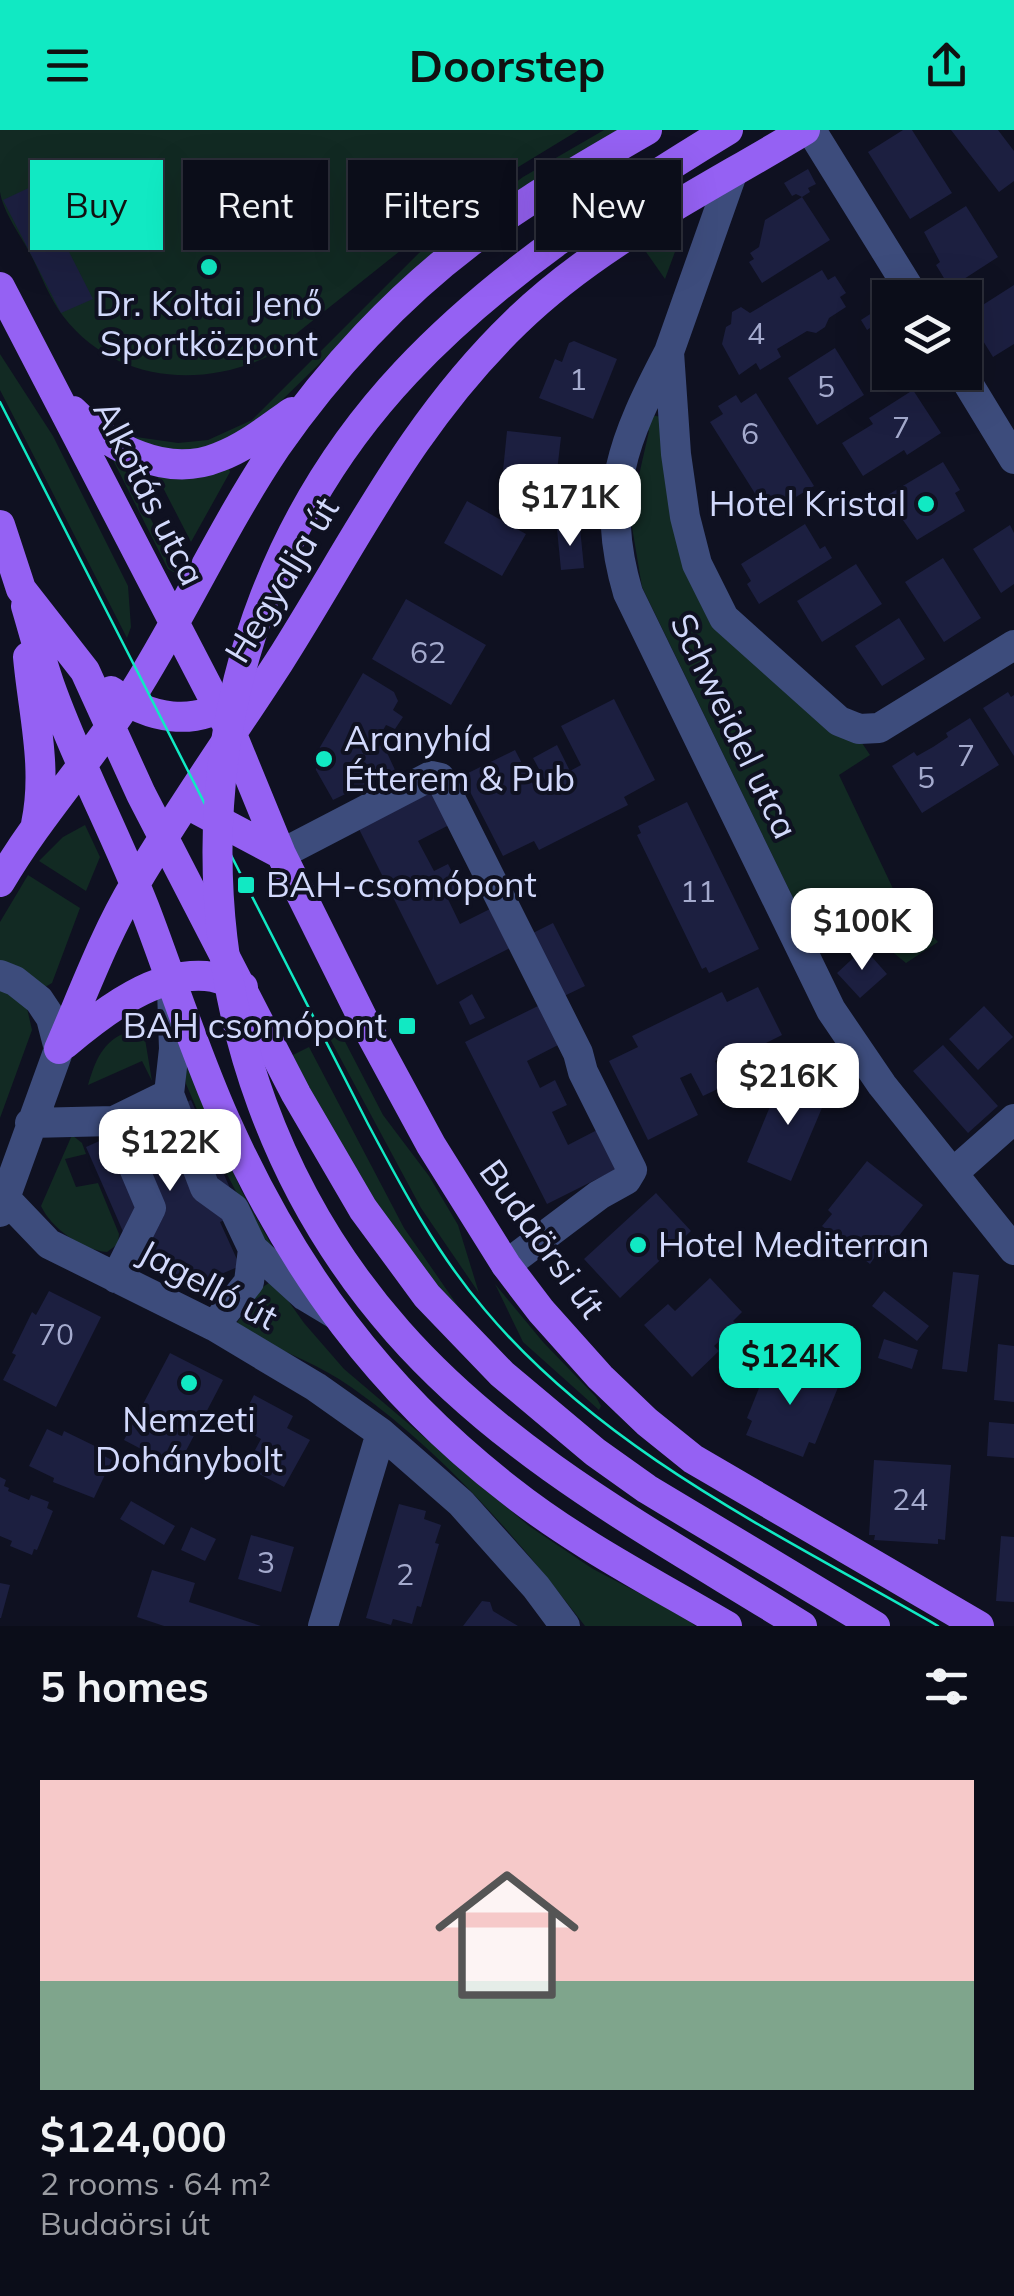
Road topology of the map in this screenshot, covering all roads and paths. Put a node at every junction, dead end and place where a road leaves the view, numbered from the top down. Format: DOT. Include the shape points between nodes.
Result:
graph roads {
  1 [pos="647,130"];
  2 [pos="728,130"];
  3 [pos="808,130"];
  4 [pos="732,174"];
  5 [pos="904,280"];
  6 [pos="0,286"];
  7 [pos="669,352"];
  8 [pos="972,390"];
  9 [pos="318,392"];
  10 [pos="58,394"];
  11 [pos="1014,459"];
  12 [pos="0,526"];
  13 [pos="21,589"];
  14 [pos="173,623"];
  15 [pos="1014,645"];
  16 [pos="119,714"];
  17 [pos="225,721"];
  18 [pos="84,764"];
  19 [pos="141,794"];
  20 [pos="98,796"];
  21 [pos="187,805"];
  22 [pos="36,827"];
  23 [pos="164,840"];
  24 [pos="281,854"];
  25 [pos="0,882"];
  26 [pos="135,884"];
  27 [pos="0,975"];
  28 [pos="172,981"];
  29 [pos="243,987"];
  30 [pos="59,1049"];
  31 [pos="169,1094"];
  32 [pos="1014,1119"];
  33 [pos="114,1120"];
  34 [pos="30,1123"];
  35 [pos="0,1158"];
  36 [pos="953,1173"];
  37 [pos="3,1206"];
  38 [pos="253,1249"];
  39 [pos="1014,1250"];
  40 [pos="506,1265"];
  41 [pos="116,1278"];
  42 [pos="334,1314"];
  43 [pos="214,1326"];
  44 [pos="381,1433"];
  45 [pos="323,1626"];
  46 [pos="565,1626"];
  47 [pos="728,1626"];
  48 [pos="802,1626"];
  49 [pos="876,1626"];
  50 [pos="979,1626"];
  1 -- 9 [label="main road, Hegyalja út" via="473,240 388,316"];
  2 -- 48 [label="main road, bridge" via="560,238 494,290 404,374 334,464 281,559 244,656 221,767 216,884 229,990 256,1092 310,1207 374,1302 462,1396 542,1461 638,1528"];
  3 -- 4 [label="main road, Hegyalja út"];
  3 -- 5 [label="street"];
  4 -- 7 [label="street"];
  4 -- 17 [label="main road, Hegyalja út" via="573,274 469,370 381,489 280,660"];
  6 -- 10 [label="main road, Alkotás utca"];
  7 -- 15 [label="street" via="686,517 711,597 724,618 839,721 879,728"];
  7 -- 36 [label="street, Schweidel utca" via="636,414 622,458 614,509 628,592 831,1010"];
  8 -- 11 [label="street"];
  9 -- 10 [label="main road" via="252,441 189,464 111,444"];
  9 -- 14 [label="main road, Hegyalja út" via="245,496"];
  10 -- 14 [label="main road, Alkotás utca"];
  12 -- 13 [label="main road"];
  13 -- 16 [label="main road"];
  13 -- 18 [label="main road"];
  13 -- 22 [label="main road" via="41,756"];
  14 -- 16 [label="main road, Hegyalja út"];
  14 -- 17 [label="main road, Alkotás utca"];
  16 -- 17 [label="main road"];
  16 -- 18 [label="main road, Hegyalja út"];
  16 -- 19 [label="main road"];
  17 -- 21 [label="main road, Hegyalja út"];
  17 -- 24 [label="main road, Budaörsi út"];
  18 -- 20 [label="main road"];
  18 -- 22 [label="main road, Hegyalja út"];
  19 -- 20 [label="main road"];
  19 -- 21 [label="main road"];
  19 -- 23 [label="main road"];
  20 -- 22 [label="main road"];
  20 -- 26 [label="main road"];
  21 -- 23 [label="main road, Hegyalja út"];
  21 -- 24 [label="main road"];
  22 -- 25 [label="main road, Hegyalja út"];
  23 -- 26 [label="main road, Hegyalja út"];
  23 -- 29 [label="main road"];
  24 -- 40 [label="main road, Budaörsi út" via="431,1145"];
  24 -- 40 [label="street" via="431,776 440,778 632,1170"];
  26 -- 28 [label="main road"];
  26 -- 30 [label="main road, Hegyalja út"];
  27 -- 30 [label="street" via="39,1000"];
  28 -- 29 [label="main road" via="210,976"];
  28 -- 30 [label="main road" via="124,998"];
  28 -- 31 [label="street"];
  28 -- 42 [label="main road" via="224,1119"];
  29 -- 49 [label="main road" via="363,1209 462,1334 550,1415 647,1489"];
  30 -- 34 [label="street, Hegyalja út"];
  31 -- 33 [label="street"];
  31 -- 38 [label="street" via="205,1188 234,1209"];
  32 -- 36 [label="street"];
  33 -- 34 [label="street"];
  33 -- 41 [label="street" via="151,1208"];
  34 -- 35 [label="street"];
  34 -- 37 [label="street, Hegyalja út"];
  36 -- 39 [label="street, Schweidel utca"];
  37 -- 41 [label="street, Jagelló út" via="48,1244"];
  38 -- 42 [label="street"];
  38 -- 43 [label="street" via="250,1282"];
  40 -- 50 [label="main road, Budaörsi út" via="600,1376 693,1459"];
  41 -- 43 [label="street, Jagelló út"];
  42 -- 47 [label="main road" via="415,1409 509,1491"];
  43 -- 44 [label="street, Jagelló út"];
  44 -- 45 [label="street"];
  44 -- 46 [label="street, Jagelló út" via="473,1515"];
}
